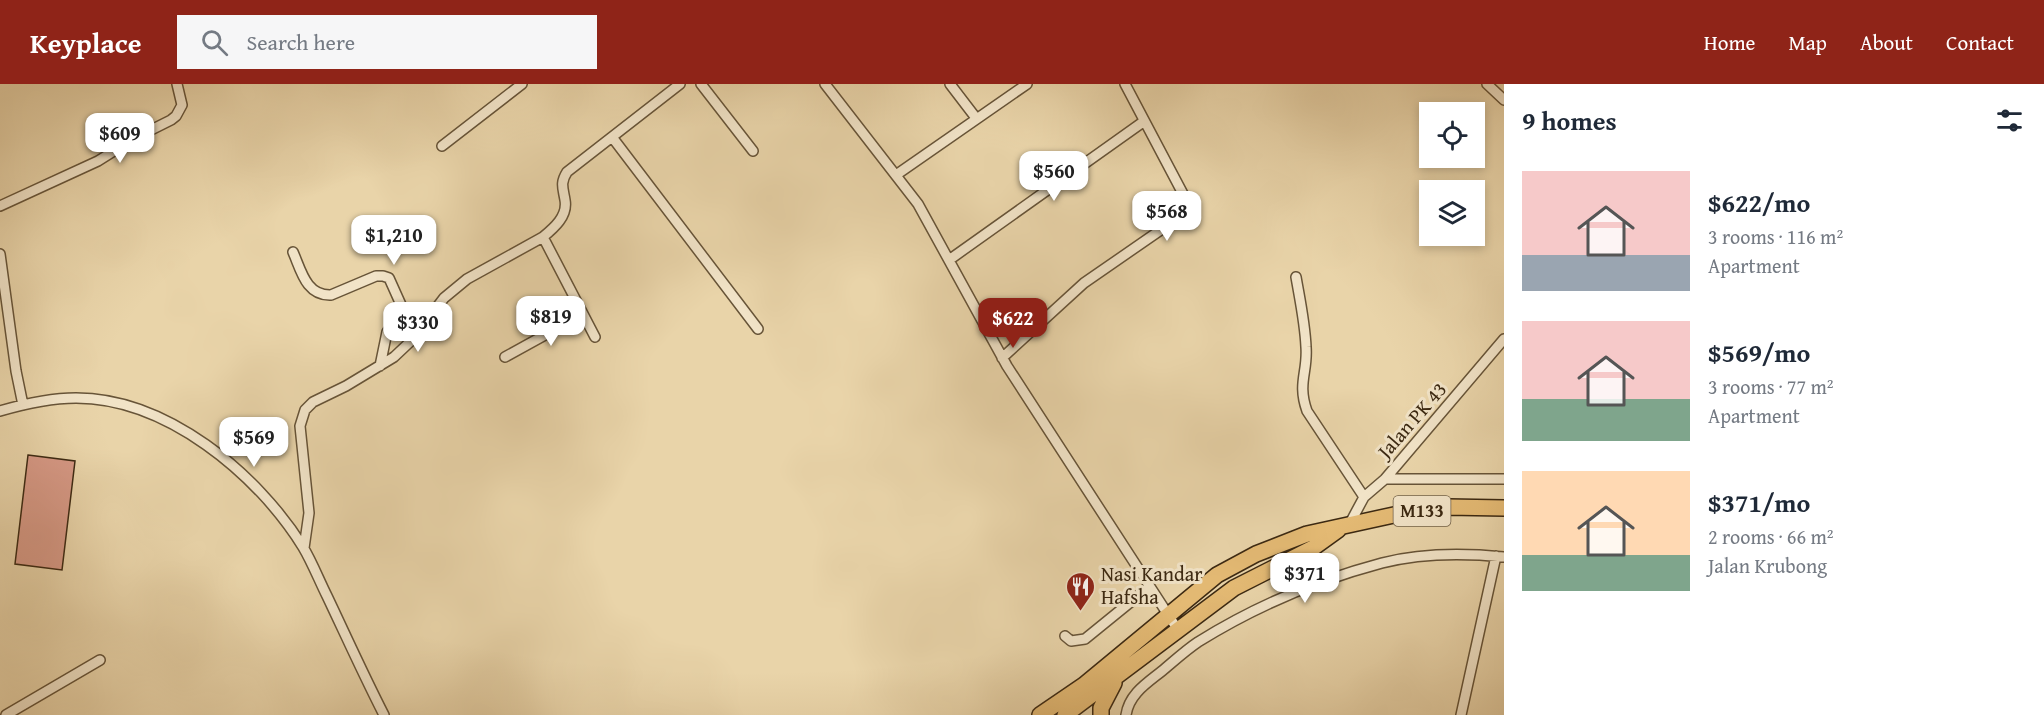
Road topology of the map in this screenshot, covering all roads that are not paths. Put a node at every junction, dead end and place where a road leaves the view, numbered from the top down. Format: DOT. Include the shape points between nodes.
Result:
graph roads {
  1 [pos="177,84"];
  2 [pos="522,84"];
  3 [pos="680,84"];
  4 [pos="701,84"];
  5 [pos="825,84"];
  6 [pos="950,84"];
  7 [pos="1027,84"];
  8 [pos="1125,84"];
  9 [pos="1487,84"];
  10 [pos="1504,100"];
  11 [pos="976,118"];
  12 [pos="1143,122"];
  13 [pos="612,137"];
  14 [pos="442,146"];
  15 [pos="753,151"];
  16 [pos="896,175"];
  17 [pos="0,206"];
  18 [pos="543,237"];
  19 [pos="293,252"];
  20 [pos="0,254"];
  21 [pos="949,260"];
  22 [pos="1296,277"];
  23 [pos="583,314"];
  24 [pos="758,329"];
  25 [pos="595,337"];
  26 [pos="1504,339"];
  27 [pos="505,357"];
  28 [pos="1002,358"];
  29 [pos="380,366"];
  30 [pos="23,405"];
  31 [pos="0,411"];
  32 [pos="1385,479"];
  33 [pos="1504,479"];
  34 [pos="1364,497"];
  35 [pos="1504,508"];
  36 [pos="1345,527"];
  37 [pos="304,548"];
  38 [pos="1500,557"];
  39 [pos="1149,587"];
  40 [pos="1168,615"];
  41 [pos="1178,630"];
  42 [pos="1065,636"];
  43 [pos="100,660"];
  44 [pos="1119,675"];
  45 [pos="6,715"];
  46 [pos="384,715"];
  47 [pos="1040,715"];
  48 [pos="1065,715"];
  49 [pos="1101,715"];
  50 [pos="1126,715"];
  51 [pos="1461,715"];
  1 -- 17 [label="street" via="183,105 176,117 98,161"];
  2 -- 14 [label="street"];
  3 -- 13 [label="street"];
  4 -- 15 [label="street"];
  5 -- 16 [label="street"];
  6 -- 11 [label="street"];
  7 -- 11 [label="street"];
  8 -- 12 [label="street"];
  9 -- 10 [label="street"];
  11 -- 16 [label="street"];
  12 -- 21 [label="street"];
  12 -- 28 [label="street" via="1191,209 1084,283"];
  13 -- 18 [label="street" via="562,179 565,209 556,226"];
  13 -- 24 [label="street"];
  16 -- 21 [label="street" via="918,204"];
  18 -- 23 [label="street"];
  18 -- 29 [label="street" via="466,279 444,298 412,340"];
  19 -- 29 [label="street" via="305,281 316,293 331,295 376,276 389,278 393,283 401,314 387,332"];
  20 -- 30 [label="street"];
  21 -- 28 [label="street"];
  22 -- 34 [label="street" via="1306,347 1301,381 1307,411"];
  23 -- 25 [label="street"];
  23 -- 27 [label="street"];
  26 -- 32 [label="street, Jalan PK 43"];
  28 -- 39 [label="street"];
  29 -- 37 [label="street" via="305,410 300,426 309,513"];
  30 -- 31 [label="street"];
  30 -- 37 [label="street" via="76,398 149,412 209,448 248,480"];
  32 -- 33 [label="street"];
  32 -- 34 [label="street, Jalan PK 43"];
  34 -- 36 [label="street, Jalan PK 43"];
  35 -- 36 [label="main road, M133" via="1448,507"];
  36 -- 40 [label="main road, M133" via="1307,534 1256,554 1217,575"];
  36 -- 41 [label="main road, M133" via="1234,588"];
  37 -- 46 [label="street"];
  38 -- 50 [label="street" via="1419,557 1383,562 1319,582 1197,643 1141,688 1129,703"];
  38 -- 51 [label="street"];
  39 -- 40 [label="street"];
  39 -- 42 [label="street" via="1085,639 1071,641"];
  40 -- 41 [label="street"];
  40 -- 47 [label="main road, M133" via="1084,685"];
  41 -- 44 [label="main road, M133"];
  43 -- 45 [label="street"];
  44 -- 48 [label="main road, M133"];
  44 -- 49 [label="main road"];
}
